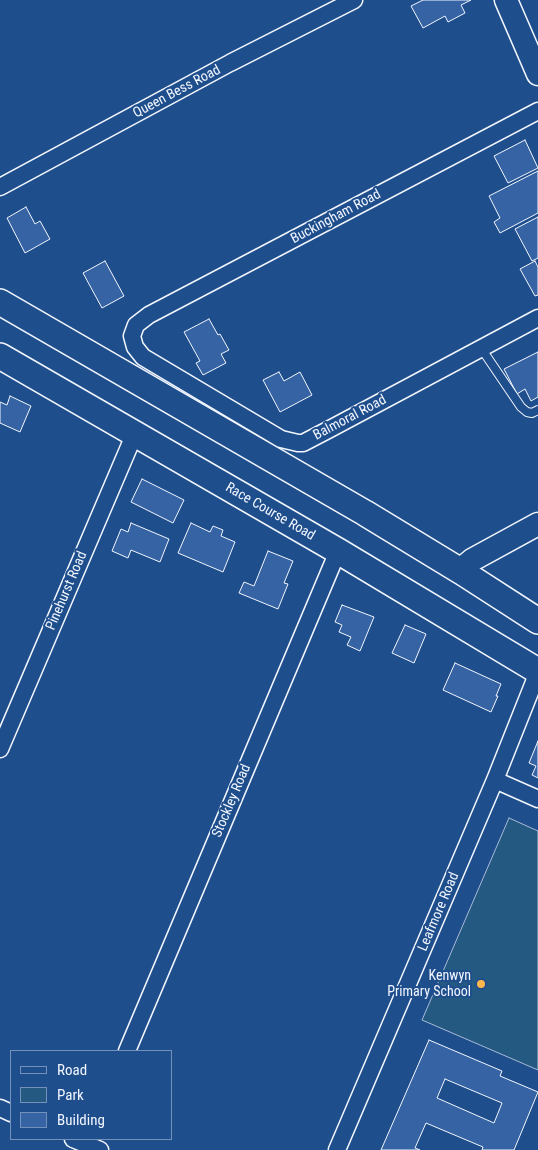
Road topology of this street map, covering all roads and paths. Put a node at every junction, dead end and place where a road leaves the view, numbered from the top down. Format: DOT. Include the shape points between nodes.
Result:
graph roads {
  1 [pos="354,0"];
  2 [pos="506,0"];
  3 [pos="538,74"];
  4 [pos="538,111"];
  5 [pos="0,187"];
  6 [pos="0,302"];
  7 [pos="538,318"];
  8 [pos="136,325"];
  9 [pos="482,348"];
  10 [pos="0,356"];
  11 [pos="538,410"];
  12 [pos="135,433"];
  13 [pos="538,524"];
  14 [pos="338,551"];
  15 [pos="462,572"];
  16 [pos="538,621"];
  17 [pos="538,672"];
  18 [pos="0,749"];
  19 [pos="495,780"];
  20 [pos="538,799"];
  21 [pos="127,1050"];
  22 [pos="338,1150"];
  1 -- 5 [label="street, Queen Bess Road"];
  2 -- 3 [label="street"];
  4 -- 8 [label="street, Buckingham Road" via="149,314"];
  6 -- 15 [label="main road"];
  7 -- 9 [label="street, Balmoral Road"];
  8 -- 9 [label="street, Balmoral Road" via="132,336 135,347 144,357 281,439 298,443"];
  9 -- 11 [label="lane" via="521,407 527,412"];
  10 -- 12 [label="main road, Race Course Road"];
  12 -- 14 [label="main road, Race Course Road"];
  12 -- 18 [label="street, Pinehurst Road"];
  13 -- 15 [label="street" via="472,560"];
  14 -- 17 [label="main road, Race Course Road"];
  14 -- 21 [label="street, Stockley Road"];
  15 -- 16 [label="main road"];
  17 -- 19 [label="street, Leafmore Road"];
  19 -- 20 [label="street"];
  19 -- 22 [label="street, Leafmore Road"];
}
